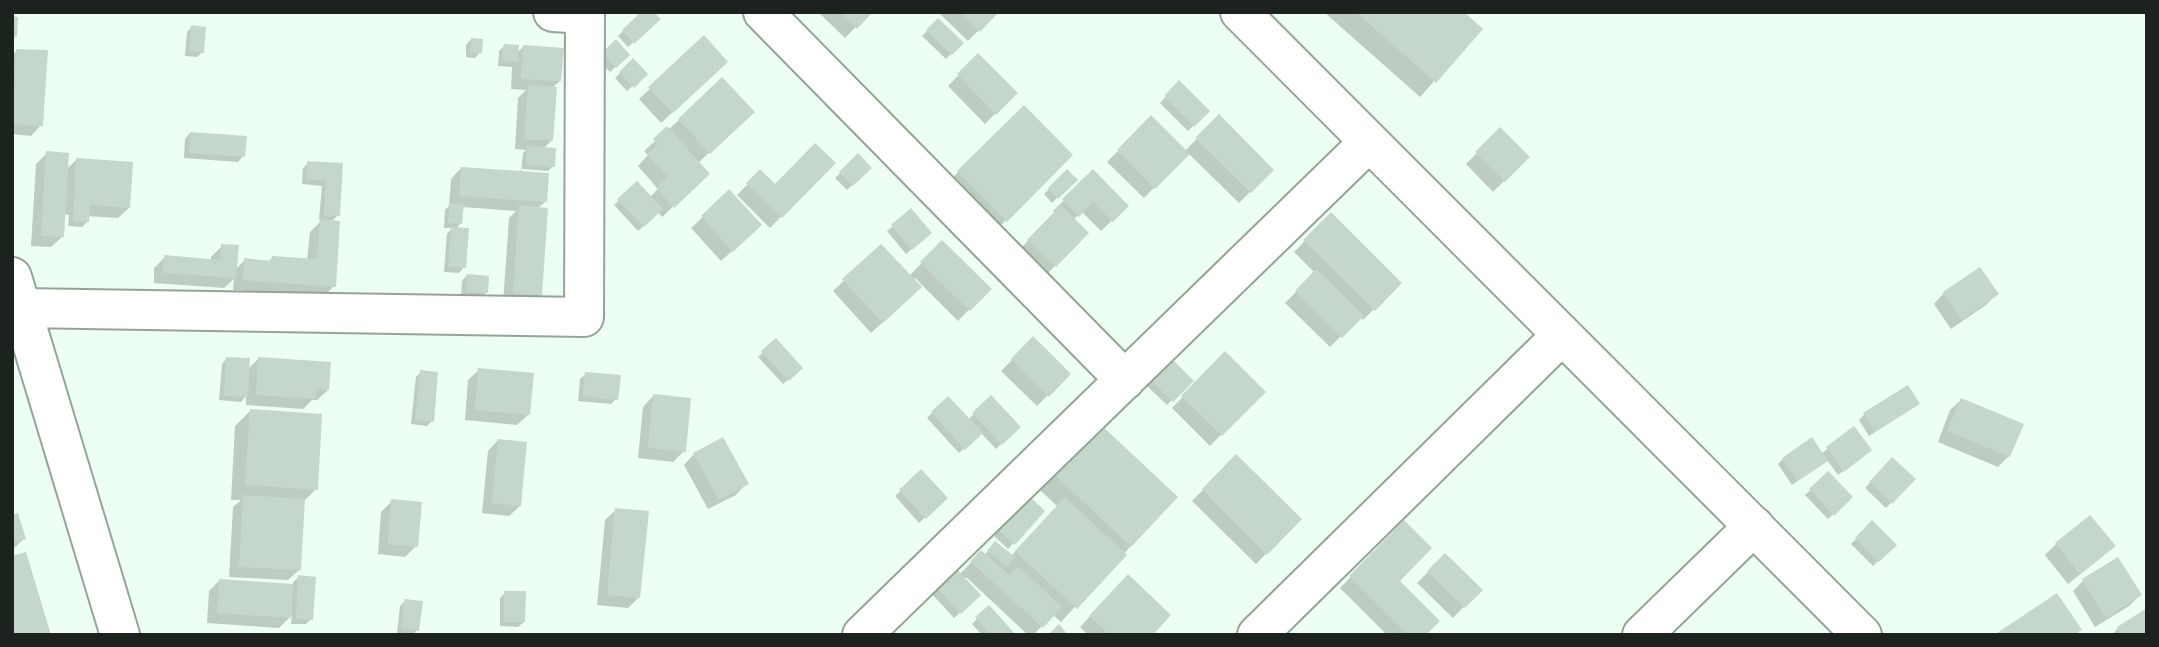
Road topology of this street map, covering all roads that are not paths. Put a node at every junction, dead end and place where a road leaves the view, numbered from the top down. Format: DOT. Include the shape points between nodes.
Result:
graph roads {
  1 [pos="763,12"];
  2 [pos="1240,12"];
  3 [pos="574,13"];
  4 [pos="1369,142"];
  5 [pos="15,297"];
  6 [pos="1562,335"];
  7 [pos="1125,380"];
  8 [pos="1754,526"];
  9 [pos="120,635"];
  10 [pos="862,635"];
  11 [pos="1257,635"];
  12 [pos="1642,635"];
  13 [pos="1862,635"];
  1 -- 7 [label="street"];
  2 -- 4 [label="street"];
  3 -- 5 [label="street" via="584,317"];
  4 -- 6 [label="street"];
  4 -- 7 [label="street"];
  5 -- 9 [label="street"];
  6 -- 8 [label="street"];
  6 -- 11 [label="street"];
  7 -- 10 [label="street"];
  8 -- 12 [label="street"];
  8 -- 13 [label="street"];
}
